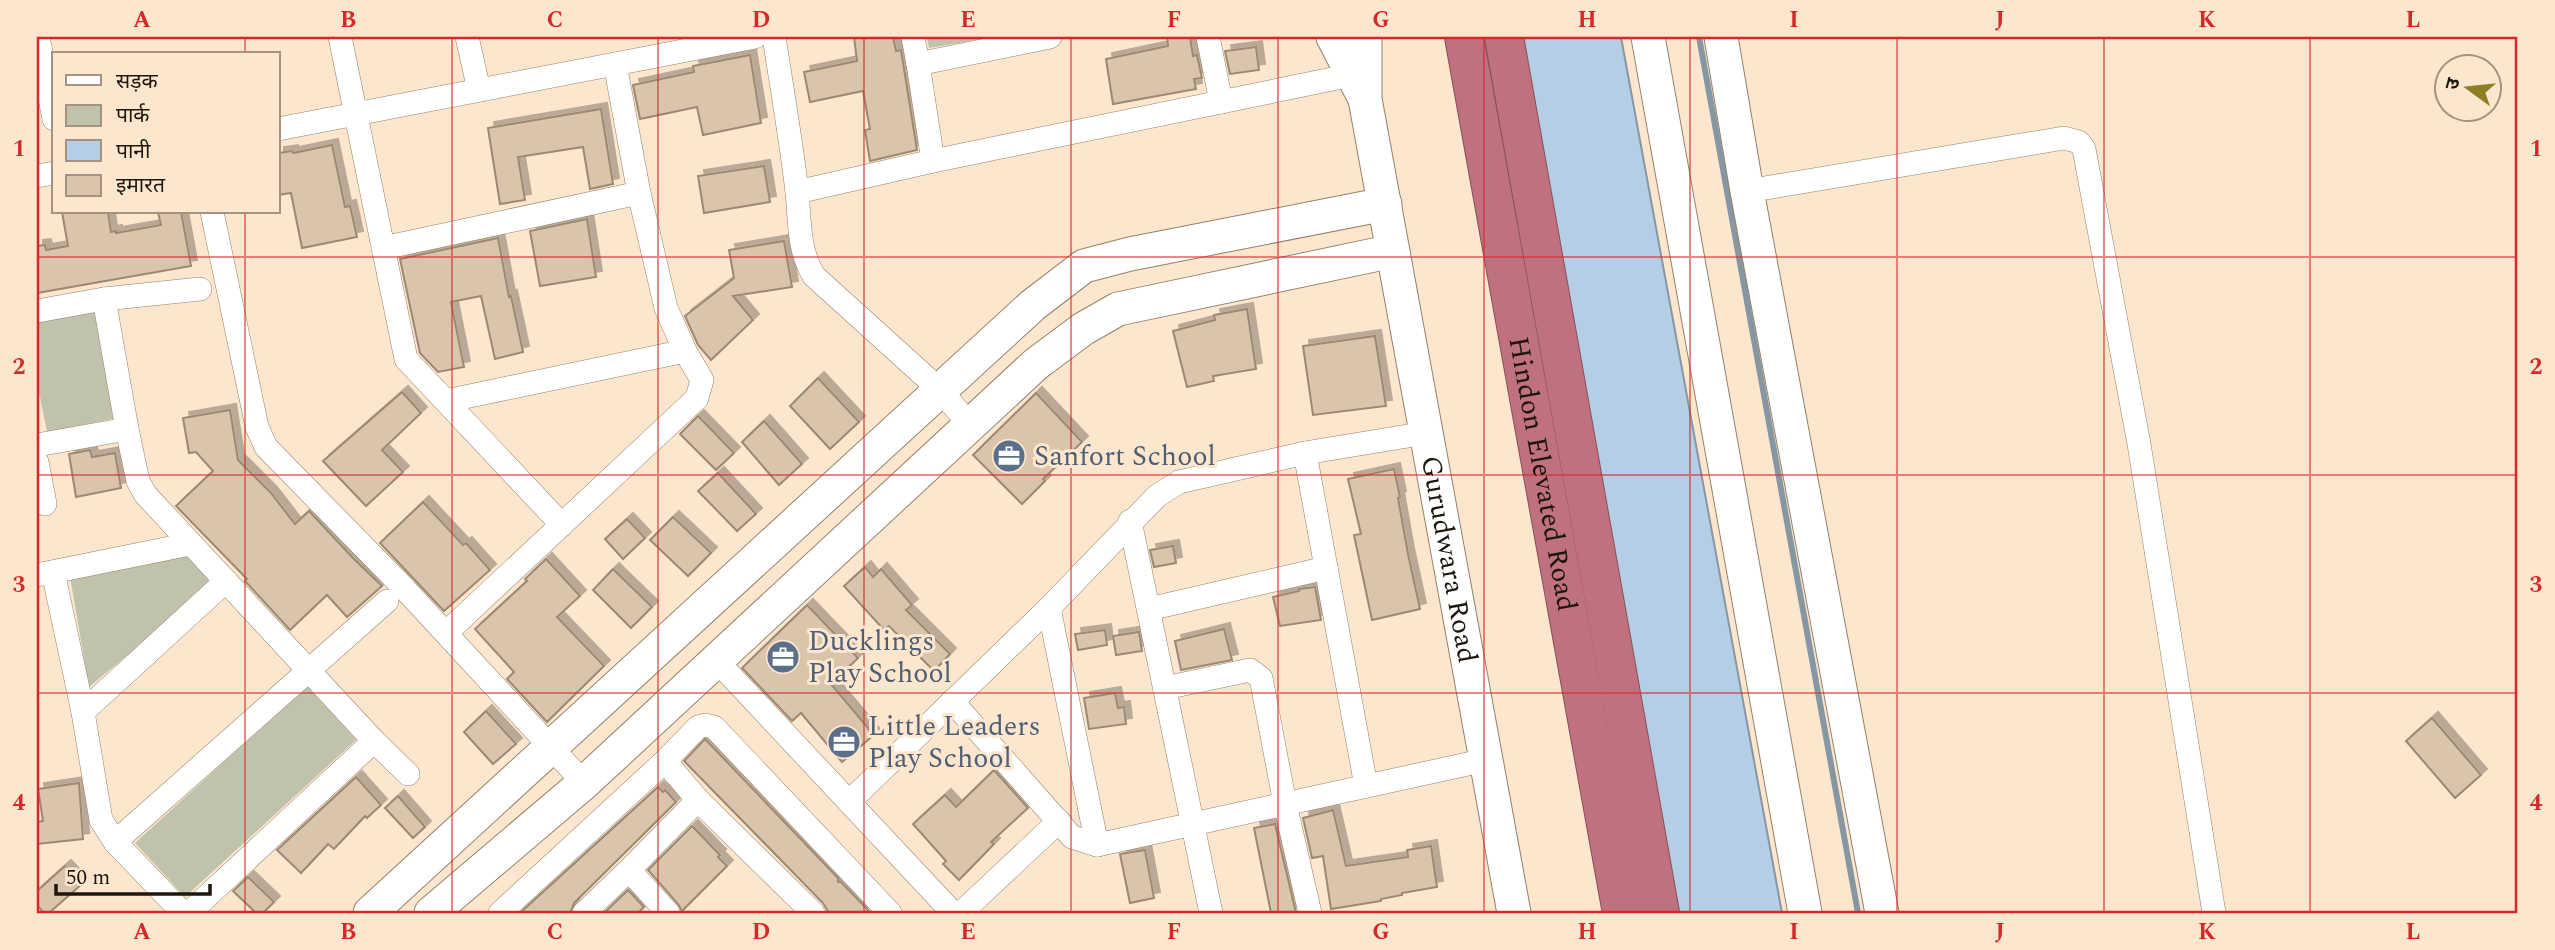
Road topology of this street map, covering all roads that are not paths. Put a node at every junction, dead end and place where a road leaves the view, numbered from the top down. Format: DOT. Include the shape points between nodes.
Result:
graph roads {
  1 [pos="38,37"];
  2 [pos="340,37"];
  3 [pos="467,37"];
  4 [pos="754,37"];
  5 [pos="774,37"];
  6 [pos="913,37"];
  7 [pos="1050,37"];
  8 [pos="1208,37"];
  9 [pos="1333,37"];
  10 [pos="1365,37"];
  11 [pos="1464,37"];
  12 [pos="1504,37"];
  13 [pos="1648,37"];
  14 [pos="1721,37"];
  15 [pos="1016,40"];
  16 [pos="615,64"];
  17 [pos="918,64"];
  18 [pos="1359,87"];
  19 [pos="479,90"];
  20 [pos="1221,102"];
  21 [pos="52,109"];
  22 [pos="356,113"];
  23 [pos="280,129"];
  24 [pos="933,161"];
  25 [pos="1747,191"];
  26 [pos="797,192"];
  27 [pos="639,193"];
  28 [pos="1385,204"];
  29 [pos="212,214"];
  30 [pos="383,248"];
  31 [pos="1393,251"];
  32 [pos="200,289"];
  33 [pos="104,299"];
  34 [pos="37,311"];
  35 [pos="685,351"];
  36 [pos="940,390"];
  37 [pos="446,401"];
  38 [pos="970,425"];
  39 [pos="127,429"];
  40 [pos="1426,433"];
  41 [pos="37,445"];
  42 [pos="1305,453"];
  43 [pos="37,462"];
  44 [pos="45,504"];
  45 [pos="1130,522"];
  46 [pos="562,525"];
  47 [pos="190,544"];
  48 [pos="1326,568"];
  49 [pos="45,574"];
  50 [pos="226,581"];
  51 [pos="387,601"];
  52 [pos="1049,608"];
  53 [pos="1149,609"];
  54 [pos="446,633"];
  55 [pos="716,660"];
  56 [pos="309,671"];
  57 [pos="1165,688"];
  58 [pos="952,701"];
  59 [pos="83,712"];
  60 [pos="374,741"];
  61 [pos="551,747"];
  62 [pos="1486,760"];
  63 [pos="666,761"];
  64 [pos="408,774"];
  65 [pos="584,783"];
  66 [pos="1366,786"];
  67 [pos="698,800"];
  68 [pos="849,802"];
  69 [pos="1285,804"];
  70 [pos="1059,821"];
  71 [pos="1193,824"];
  72 [pos="116,842"];
  73 [pos="1097,845"];
  74 [pos="629,870"];
  75 [pos="447,908"];
  76 [pos="183,913"];
  77 [pos="189,913"];
  78 [pos="370,913"];
  79 [pos="500,913"];
  80 [pos="584,913"];
  81 [pos="668,913"];
  82 [pos="813,913"];
  83 [pos="890,913"];
  84 [pos="953,913"];
  85 [pos="961,913"];
  86 [pos="1211,913"];
  87 [pos="1310,913"];
  88 [pos="1514,913"];
  89 [pos="1622,913"];
  90 [pos="1661,913"];
  91 [pos="1805,913"];
  92 [pos="1882,913"];
  93 [pos="2214,913"];
  1 -- 21 [label="street"];
  2 -- 22 [label="street"];
  3 -- 19 [label="street"];
  4 -- 16 [label="street"];
  5 -- 26 [label="street"];
  6 -- 17 [label="street"];
  7 -- 15 [label="street"];
  8 -- 20 [label="street"];
  9 -- 18 [label="street"];
  10 -- 18 [label="street"];
  11 -- 89 [label="highway, Hindon Elevated Road"];
  12 -- 90 [label="highway, Hindon Elevated Road"];
  13 -- 91 [label="street"];
  14 -- 25 [label="street"];
  15 -- 17 [label="street"];
  16 -- 19 [label="street"];
  16 -- 27 [label="street"];
  17 -- 24 [label="street"];
  18 -- 20 [label="street"];
  18 -- 28 [label="street, Gurudwara Road"];
  19 -- 22 [label="street"];
  20 -- 24 [label="street"];
  22 -- 23 [label="street"];
  22 -- 30 [label="street"];
  24 -- 26 [label="street"];
  25 -- 92 [label="street"];
  25 -- 93 [label="street" via="2064,138 2079,142 2084,149 2139,444"];
  26 -- 36 [label="street" via="802,247 814,276"];
  27 -- 30 [label="street"];
  27 -- 35 [label="street" via="666,308"];
  28 -- 31 [label="street, Gurudwara Road"];
  28 -- 36 [label="street" via="1084,266"];
  29 -- 54 [label="street" via="254,415 266,447"];
  30 -- 37 [label="street" via="406,359"];
  31 -- 38 [label="street" via="1118,309 1036,364"];
  31 -- 40 [label="street, Gurudwara Road"];
  32 -- 33 [label="street"];
  33 -- 34 [label="street"];
  33 -- 39 [label="street"];
  35 -- 37 [label="street"];
  35 -- 46 [label="street" via="702,380 697,398"];
  36 -- 38 [label="street"];
  36 -- 61 [label="street"];
  37 -- 46 [label="street"];
  38 -- 55 [label="street"];
  39 -- 41 [label="street"];
  39 -- 47 [label="street" via="141,488"];
  40 -- 42 [label="street"];
  40 -- 62 [label="street, Gurudwara Road"];
  42 -- 45 [label="street" via="1179,482"];
  42 -- 48 [label="street"];
  43 -- 44 [label="street"];
  45 -- 52 [label="street"];
  45 -- 53 [label="street"];
  46 -- 54 [label="street"];
  47 -- 49 [label="street"];
  47 -- 50 [label="street"];
  48 -- 53 [label="street"];
  48 -- 66 [label="street"];
  49 -- 59 [label="street"];
  50 -- 56 [label="street"];
  50 -- 59 [label="street"];
  51 -- 56 [label="street"];
  52 -- 58 [label="street"];
  52 -- 73 [label="street"];
  53 -- 57 [label="street"];
  54 -- 61 [label="street"];
  55 -- 65 [label="street"];
  55 -- 68 [label="street"];
  56 -- 60 [label="street"];
  56 -- 72 [label="street"];
  57 -- 69 [label="street" via="1251,670 1256,673 1261,678"];
  57 -- 71 [label="street"];
  58 -- 68 [label="street"];
  58 -- 70 [label="street"];
  59 -- 72 [label="street" via="101,820"];
  60 -- 64 [label="street"];
  60 -- 77 [label="street"];
  61 -- 65 [label="street"];
  61 -- 78 [label="street"];
  62 -- 66 [label="street"];
  62 -- 88 [label="street, Gurudwara Road"];
  63 -- 67 [label="street"];
  63 -- 79 [label="street"];
  63 -- 83 [label="street" via="698,727 714,727"];
  65 -- 75 [label="street"];
  66 -- 69 [label="street"];
  67 -- 74 [label="street"];
  67 -- 82 [label="street"];
  68 -- 84 [label="street"];
  69 -- 71 [label="street"];
  69 -- 87 [label="street"];
  70 -- 73 [label="street" via="1072,837"];
  70 -- 85 [label="street"];
  71 -- 73 [label="street"];
  71 -- 86 [label="street"];
  72 -- 76 [label="street"];
  74 -- 80 [label="street"];
  74 -- 81 [label="street"];
}
